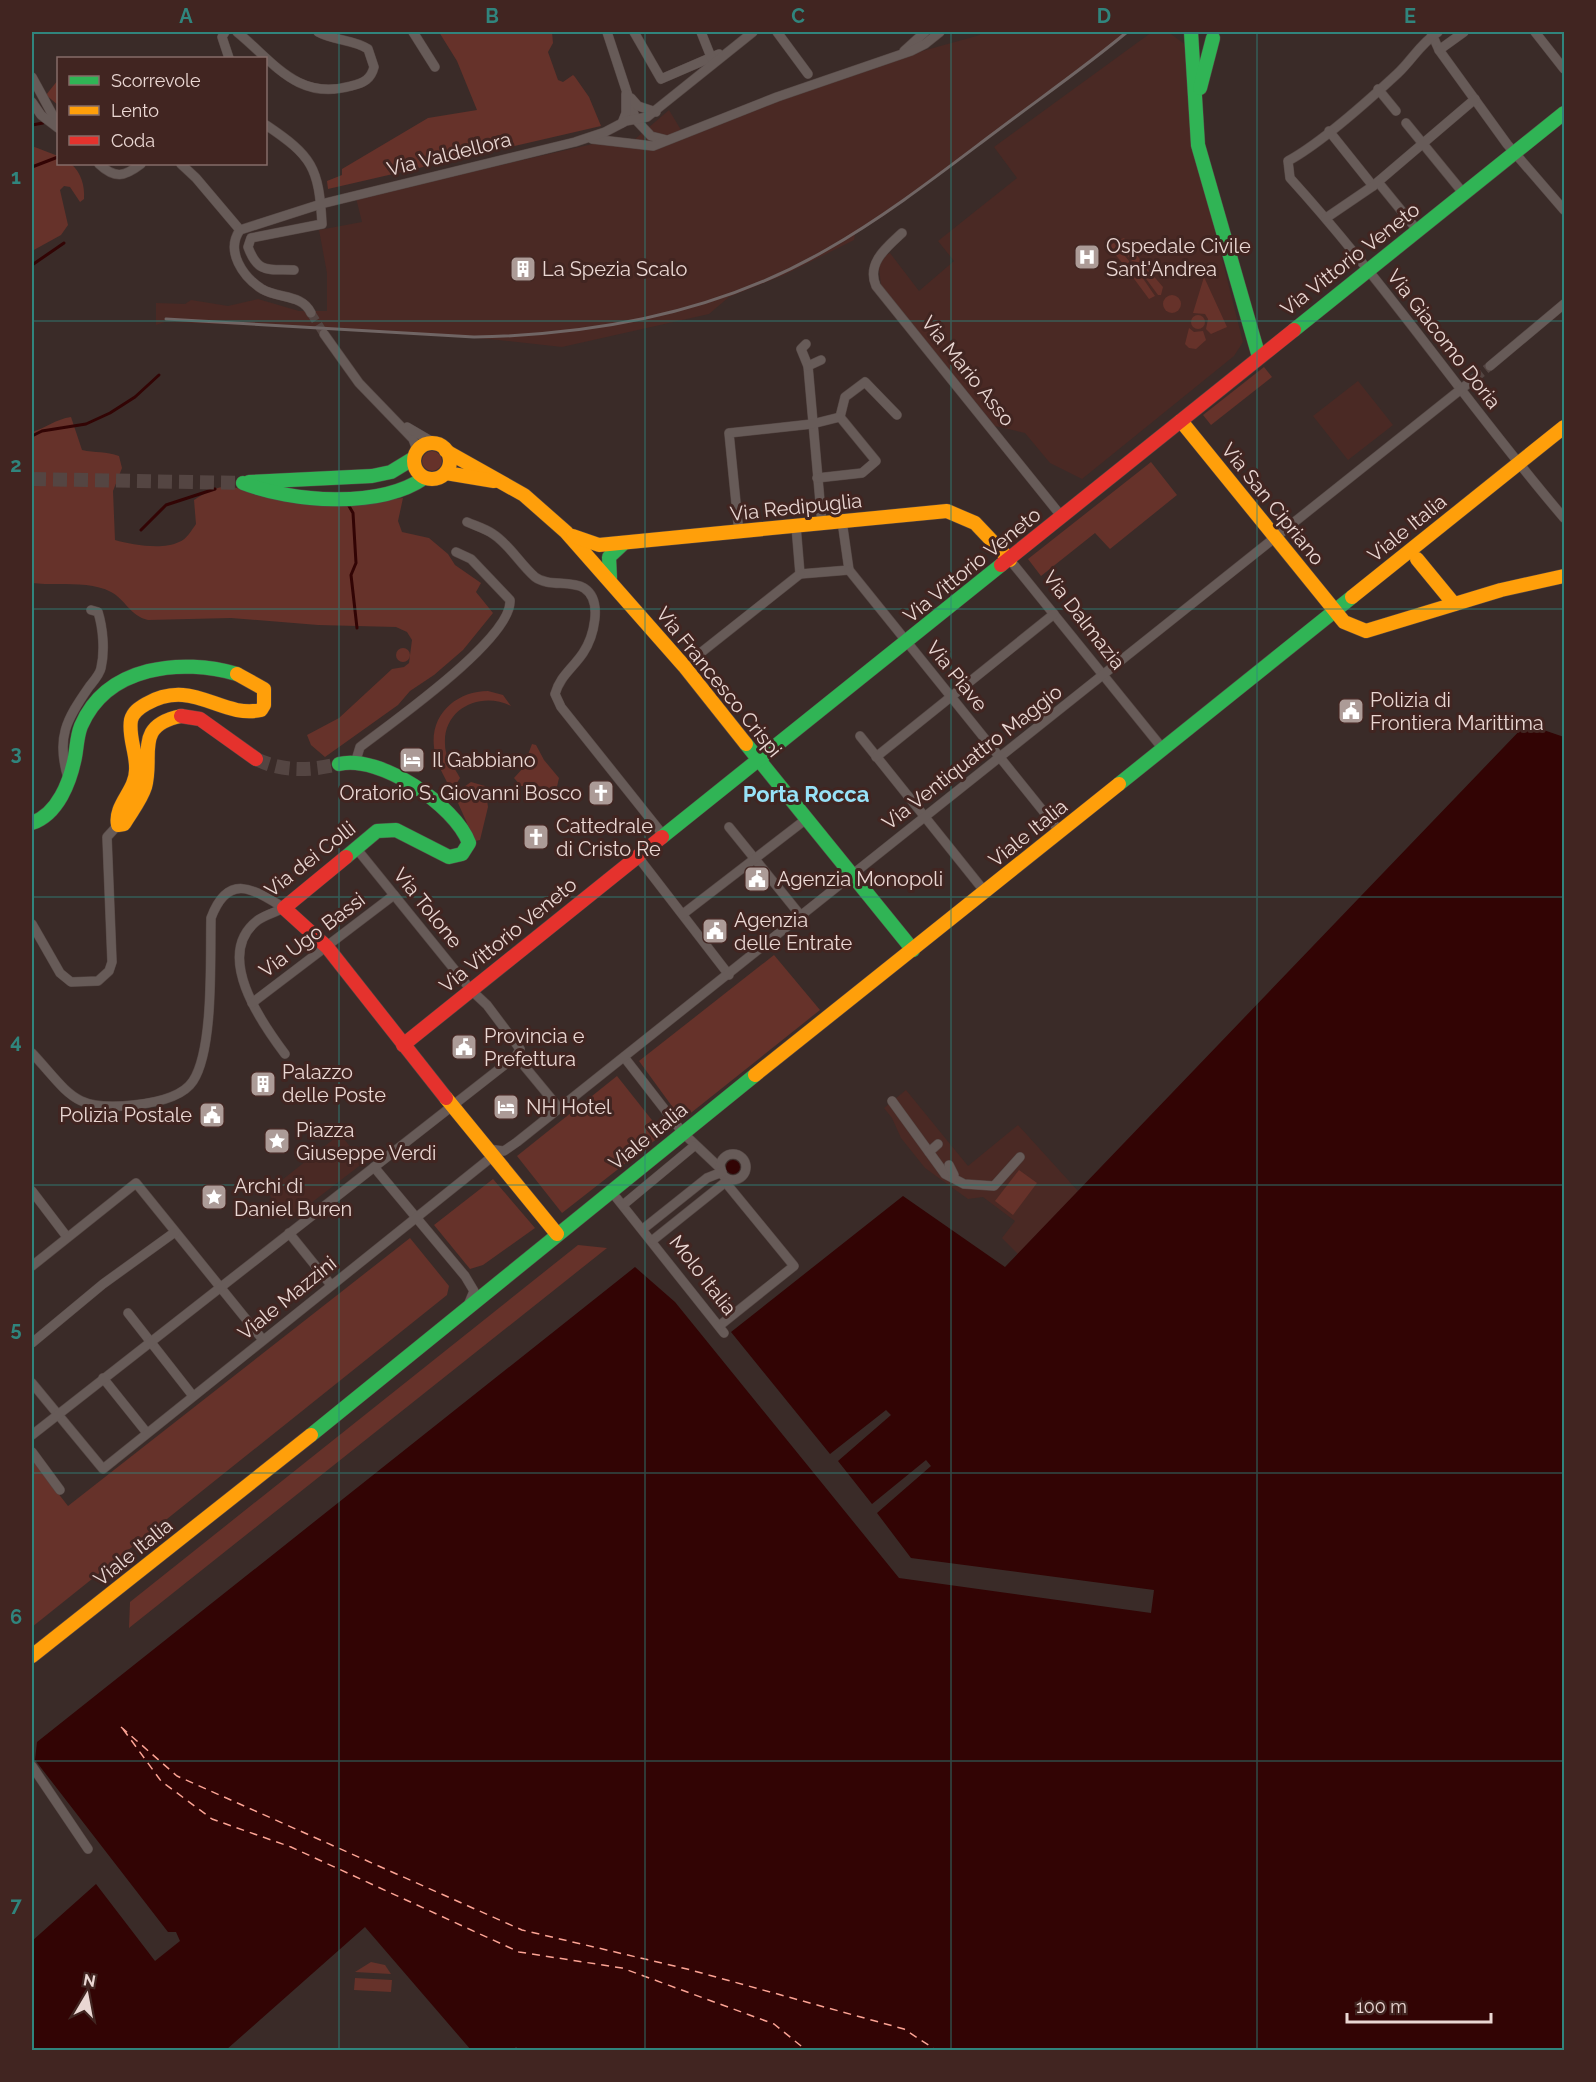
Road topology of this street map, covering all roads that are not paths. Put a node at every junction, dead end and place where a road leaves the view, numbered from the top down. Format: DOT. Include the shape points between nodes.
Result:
graph roads {
  1 [pos="225,32"];
  2 [pos="237,32"];
  3 [pos="318,32"];
  4 [pos="413,32"];
  5 [pos="607,32"];
  6 [pos="634,32"];
  7 [pos="701,32"];
  8 [pos="753,32"];
  9 [pos="777,32"];
  10 [pos="925,32"];
  11 [pos="933,32"];
  12 [pos="940,32"];
  13 [pos="1191,32"];
  14 [pos="1464,32"];
  15 [pos="1535,32"];
  16 [pos="1434,33"];
  17 [pos="1218,35"];
  18 [pos="928,42"];
  19 [pos="1438,50"];
  20 [pos="902,53"];
  21 [pos="724,54"];
  22 [pos="229,57"];
  23 [pos="267,57"];
  24 [pos="267,57"];
  25 [pos="711,57"];
  26 [pos="435,67"];
  27 [pos="1564,69"];
  28 [pos="808,74"];
  29 [pos="32,77"];
  30 [pos="1378,89"];
  31 [pos="626,92"];
  32 [pos="1475,99"];
  33 [pos="32,102"];
  34 [pos="1194,108"];
  35 [pos="1396,111"];
  36 [pos="656,112"];
  37 [pos="1564,112"];
  38 [pos="636,120"];
  39 [pos="1406,123"];
  40 [pos="57,124"];
  41 [pos="621,124"];
  42 [pos="57,125"];
  43 [pos="267,126"];
  44 [pos="643,130"];
  45 [pos="1329,131"];
  46 [pos="586,138"];
  47 [pos="671,140"];
  48 [pos="622,142"];
  49 [pos="1422,144"];
  50 [pos="635,145"];
  51 [pos="1515,152"];
  52 [pos="100,165"];
  53 [pos="139,165"];
  54 [pos="182,165"];
  55 [pos="1376,184"];
  56 [pos="1464,194"];
  57 [pos="321,204"];
  58 [pos="1564,210"];
  59 [pos="1326,218"];
  60 [pos="240,230"];
  61 [pos="1418,231"];
  62 [pos="902,233"];
  63 [pos="294,270"];
  64 [pos="1368,270"];
  65 [pos="1564,304"];
  66 [pos="311,313"];
  67 [pos="324,334"];
  68 [pos="806,344"];
  69 [pos="1259,357"];
  70 [pos="821,360"];
  71 [pos="1494,363"];
  72 [pos="808,366"];
  73 [pos="1475,378"];
  74 [pos="1460,390"];
  75 [pos="897,415"];
  76 [pos="840,417"];
  77 [pos="397,421"];
  78 [pos="1181,421"];
  79 [pos="812,424"];
  80 [pos="1564,427"];
  81 [pos="441,447"];
  82 [pos="416,454"];
  83 [pos="1518,464"];
  84 [pos="446,473"];
  85 [pos="424,478"];
  86 [pos="817,478"];
  87 [pos="502,482"];
  88 [pos="1062,517"];
  89 [pos="972,518"];
  90 [pos="1564,518"];
  91 [pos="842,521"];
  92 [pos="468,522"];
  93 [pos="822,524"];
  94 [pos="796,526"];
  95 [pos="566,532"];
  96 [pos="739,533"];
  97 [pos="1276,540"];
  98 [pos="624,543"];
  99 [pos="456,552"];
  100 [pos="1417,559"];
  101 [pos="1010,560"];
  102 [pos="849,570"];
  103 [pos="800,574"];
  104 [pos="1564,576"];
  105 [pos="610,580"];
  106 [pos="1454,604"];
  107 [pos="91,610"];
  108 [pos="1335,611"];
  109 [pos="1054,614"];
  110 [pos="907,642"];
  111 [pos="684,666"];
  112 [pos="1103,676"];
  113 [pos="951,696"];
  114 [pos="860,736"];
  115 [pos="1163,749"];
  116 [pos="876,757"];
  117 [pos="256,759"];
  118 [pos="999,759"];
  119 [pos="356,760"];
  120 [pos="758,761"];
  121 [pos="339,764"];
  122 [pos="68,778"];
  123 [pos="925,817"];
  124 [pos="805,820"];
  125 [pos="32,823"];
  126 [pos="118,825"];
  127 [pos="729,828"];
  128 [pos="1060,832"];
  129 [pos="664,836"];
  130 [pos="356,848"];
  131 [pos="638,857"];
  132 [pos="755,861"];
  133 [pos="852,875"];
  134 [pos="985,892"];
  135 [pos="394,895"];
  136 [pos="284,908"];
  137 [pos="683,914"];
  138 [pos="801,916"];
  139 [pos="32,924"];
  140 [pos="327,946"];
  141 [pos="913,950"];
  142 [pos="729,975"];
  143 [pos="471,990"];
  144 [pos="252,1004"];
  145 [pos="407,1050"];
  146 [pos="518,1052"];
  147 [pos="285,1054"];
  148 [pos="34,1057"];
  149 [pos="624,1057"];
  150 [pos="892,1101"];
  151 [pos="452,1106"];
  152 [pos="559,1108"];
  153 [pos="683,1133"];
  154 [pos="938,1144"];
  155 [pos="694,1146"];
  156 [pos="929,1152"];
  157 [pos="490,1153"];
  158 [pos="1020,1157"];
  159 [pos="949,1165"];
  160 [pos="374,1167"];
  161 [pos="724,1176"];
  162 [pos="953,1178"];
  163 [pos="32,1191"];
  164 [pos="612,1191"];
  165 [pos="623,1205"];
  166 [pos="417,1217"];
  167 [pos="643,1229"];
  168 [pos="175,1232"];
  169 [pos="289,1233"];
  170 [pos="557,1234"];
  171 [pos="67,1237"];
  172 [pos="653,1240"];
  173 [pos="32,1266"];
  174 [pos="516,1268"];
  175 [pos="331,1286"];
  176 [pos="220,1287"];
  177 [pos="474,1292"];
  178 [pos="467,1308"];
  179 [pos="128,1313"];
  180 [pos="263,1340"];
  181 [pos="151,1341"];
  182 [pos="32,1342"];
  183 [pos="418,1348"];
  184 [pos="104,1378"];
  185 [pos="32,1383"];
  186 [pos="193,1396"];
  187 [pos="56,1415"];
  188 [pos="147,1433"];
  189 [pos="32,1435"];
  190 [pos="32,1452"];
  191 [pos="60,1490"];
  192 [pos="32,1656"];
  193 [pos="32,1766"];
  194 [pos="88,1849"];
  1 -- 22 [label="street" via="222,37"];
  2 -- 23 [label="street"];
  3 -- 24 [label="street" via="368,49 374,66 368,79 328,91 300,85"];
  4 -- 26 [label="street"];
  5 -- 31 [label="street"];
  6 -- 25 [label="street" via="661,79"];
  7 -- 25 [label="street"];
  8 -- 21 [label="street, Via Valdellora"];
  9 -- 28 [label="street"];
  10 -- 20 [label="street, Via Valdellora"];
  11 -- 18 [label="street"];
  12 -- 18 [label="street, Via Valdellora"];
  13 -- 17 [label="street" via="1201,39"];
  13 -- 34 [label="street"];
  14 -- 19 [label="street"];
  15 -- 27 [label="street"];
  16 -- 19 [label="street"];
  16 -- 30 [label="street"];
  17 -- 34 [label="street"];
  18 -- 20 [label="street, Via Valdellora"];
  19 -- 32 [label="street"];
  20 -- 47 [label="street, Via Valdellora" via="740,110"];
  21 -- 25 [label="street"];
  21 -- 36 [label="street, Via Valdellora"];
  29 -- 40 [label="street"];
  30 -- 35 [label="street"];
  30 -- 45 [label="street"];
  31 -- 36 [label="street" via="638,106"];
  31 -- 38 [label="street"];
  31 -- 41 [label="street" via="626,113"];
  32 -- 49 [label="street"];
  32 -- 51 [label="street"];
  33 -- 42 [label="street" via="40,115"];
  34 -- 69 [label="street" via="1198,145"];
  36 -- 38 [label="street, Via Valdellora"];
  37 -- 51 [label="street, Via Vittorio Veneto"];
  38 -- 41 [label="street, Via Valdellora"];
  38 -- 44 [label="street"];
  39 -- 49 [label="street"];
  41 -- 46 [label="street, Via Valdellora"];
  41 -- 48 [label="street" via="618,135"];
  43 -- 57 [label="street" via="307,157"];
  44 -- 47 [label="street" via="657,139"];
  44 -- 50 [label="street" via="642,139"];
  45 -- 55 [label="street"];
  45 -- 59 [label="street, Via Giacomo Doria" via="1288,161 1290,178"];
  46 -- 48 [label="street, Via Valdellora"];
  46 -- 57 [label="street, Via Valdellora"];
  47 -- 50 [label="street, Via Valdellora" via="653,146"];
  48 -- 50 [label="street, Via Valdellora"];
  49 -- 55 [label="street"];
  49 -- 56 [label="street"];
  51 -- 56 [label="street, Via Vittorio Veneto"];
  51 -- 58 [label="street"];
  52 -- 53 [label="street" via="115,176 122,176"];
  54 -- 60 [label="street"];
  55 -- 59 [label="street"];
  55 -- 61 [label="street"];
  56 -- 61 [label="street, Via Vittorio Veneto"];
  57 -- 60 [label="street, Via Valdellora"];
  57 -- 63 [label="street" via="322,224 252,238 248,247 261,268"];
  59 -- 64 [label="street, Via Giacomo Doria"];
  60 -- 66 [label="street" via="234,254 248,276 262,289 304,302"];
  61 -- 64 [label="street, Via Vittorio Veneto"];
  62 -- 88 [label="street, Via Mario Asso" via="876,262 876,286"];
  64 -- 69 [label="street, Via Vittorio Veneto"];
  64 -- 74 [label="street, Via Giacomo Doria"];
  65 -- 71 [label="street"];
  67 -- 77 [label="street, Via Francesco Crispi" via="359,384"];
  68 -- 72 [label="street" via="801,349"];
  69 -- 78 [label="street, Via Vittorio Veneto"];
  70 -- 72 [label="street"];
  72 -- 79 [label="street"];
  73 -- 74 [label="street, Via Ventiquattro Maggio"];
  74 -- 83 [label="street, Via Giacomo Doria"];
  74 -- 97 [label="street, Via Ventiquattro Maggio"];
  75 -- 76 [label="street" via="865,382 845,397"];
  76 -- 79 [label="street"];
  76 -- 86 [label="street" via="876,461 862,473"];
  77 -- 81 [label="street, Via Francesco Crispi"];
  77 -- 82 [label="street, Via Francesco Crispi" via="413,439"];
  78 -- 88 [label="street, Via Vittorio Veneto"];
  78 -- 97 [label="street, Via San Cipriano"];
  79 -- 86 [label="street"];
  79 -- 96 [label="street" via="729,433"];
  80 -- 83 [label="street, Viale Italia"];
  81 -- 82 [label="street" via="426,444"];
  81 -- 84 [label="street" via="450,461"];
  81 -- 87 [label="street, Via Francesco Crispi"];
  82 -- 85 [label="street" via="416,470"];
  82 -- 85 [label="street" via="391,472 372,476 243,483 273,492 357,498 388,496"];
  83 -- 90 [label="street, Via Giacomo Doria"];
  83 -- 108 [label="street, Viale Italia"];
  84 -- 85 [label="street" via="434,479"];
  84 -- 87 [label="street, Via Francesco Crispi"];
  86 -- 93 [label="street"];
  87 -- 95 [label="street, Via Francesco Crispi" via="524,495"];
  88 -- 101 [label="street, Via Vittorio Veneto"];
  89 -- 91 [label="street, Via Redipuglia" via="947,511"];
  89 -- 101 [label="street, Via Dalmazia"];
  91 -- 93 [label="street, Via Redipuglia"];
  91 -- 102 [label="street"];
  92 -- 129 [label="street" via="494,534 537,578 585,589 592,597 591,637 558,682 555,694 561,707"];
  93 -- 94 [label="street, Via Redipuglia"];
  94 -- 96 [label="street, Via Redipuglia"];
  94 -- 103 [label="street"];
  95 -- 98 [label="street, Via Redipuglia" via="592,545"];
  95 -- 105 [label="street, Via Francesco Crispi"];
  96 -- 98 [label="street, Via Redipuglia"];
  97 -- 108 [label="street, Via San Cipriano"];
  97 -- 112 [label="street, Via Ventiquattro Maggio"];
  98 -- 105 [label="street" via="607,556"];
  99 -- 119 [label="street" via="471,560 510,600 508,617 455,673 360,747"];
  100 -- 106 [label="street"];
  101 -- 109 [label="street, Via Dalmazia"];
  101 -- 110 [label="street, Via Vittorio Veneto"];
  102 -- 103 [label="street"];
  102 -- 110 [label="street, Via Piave"];
  103 -- 111 [label="street"];
  104 -- 106 [label="street, Via San Cipriano"];
  105 -- 111 [label="street, Via Francesco Crispi"];
  106 -- 108 [label="street, Via San Cipriano" via="1366,631 1344,622"];
  107 -- 122 [label="street" via="98,612 102,625 101,669 64,729 62,747"];
  108 -- 115 [label="street, Viale Italia"];
  109 -- 112 [label="street, Via Dalmazia"];
  109 -- 113 [label="street"];
  110 -- 113 [label="street, Via Piave"];
  110 -- 120 [label="street, Via Vittorio Veneto"];
  111 -- 120 [label="street, Via Francesco Crispi"];
  112 -- 115 [label="street, Via Dalmazia"];
  112 -- 118 [label="street, Via Ventiquattro Maggio"];
  113 -- 116 [label="street"];
  113 -- 118 [label="street, Via Piave"];
  114 -- 116 [label="street"];
  115 -- 128 [label="street, Viale Italia"];
  116 -- 123 [label="street"];
  117 -- 126 [label="street" via="200,719 175,716 149,734 144,790 124,824"];
  118 -- 123 [label="street, Via Ventiquattro Maggio"];
  118 -- 128 [label="street, Via Piave"];
  119 -- 121 [label="street"];
  119 -- 130 [label="street, Via dei Colli" via="419,791 464,828 469,839 462,854 453,858 389,829 377,831"];
  120 -- 124 [label="street, Via Francesco Crispi"];
  120 -- 129 [label="street, Via Vittorio Veneto"];
  122 -- 125 [label="street" via="52,810"];
  122 -- 126 [label="street" via="83,723 110,690 144,670 192,666 226,671 264,689 264,705 248,714 208,697 188,694 165,697 136,710 129,734 136,779 118,813"];
  123 -- 133 [label="street, Via Ventiquattro Maggio"];
  123 -- 134 [label="street"];
  124 -- 132 [label="street"];
  124 -- 133 [label="street, Via Francesco Crispi"];
  126 -- 139 [label="street" via="107,837 113,951 110,970 98,981 71,982 60,973"];
  127 -- 132 [label="street"];
  128 -- 134 [label="street, Viale Italia"];
  129 -- 131 [label="street, Via Vittorio Veneto"];
  130 -- 135 [label="street, Via Tolone"];
  130 -- 136 [label="street, Via dei Colli"];
  131 -- 137 [label="street"];
  131 -- 143 [label="street, Via Vittorio Veneto"];
  132 -- 137 [label="street"];
  132 -- 138 [label="street"];
  133 -- 138 [label="street, Via Ventiquattro Maggio"];
  133 -- 141 [label="street, Via Francesco Crispi"];
  134 -- 141 [label="street, Viale Italia"];
  135 -- 140 [label="street, Via Ugo Bassi"];
  135 -- 143 [label="street, Via Tolone"];
  136 -- 140 [label="street"];
  136 -- 144 [label="street, Via dei Colli" via="258,920 243,937 241,974"];
  136 -- 148 [label="street" via="244,889 232,890 218,900 211,918 204,1047 197,1072 184,1090 145,1103 97,1107 81,1103 69,1094"];
  137 -- 142 [label="street"];
  138 -- 142 [label="street, Via Ventiquattro Maggio"];
  140 -- 144 [label="street, Via Ugo Bassi"];
  140 -- 145 [label="street"];
  141 -- 153 [label="street, Viale Italia"];
  142 -- 149 [label="street, Via Ventiquattro Maggio"];
  143 -- 145 [label="street, Via Vittorio Veneto"];
  143 -- 146 [label="street, Via Tolone" via="487,1005"];
  144 -- 147 [label="street, Via dei Colli"];
  145 -- 151 [label="street"];
  146 -- 151 [label="street"];
  146 -- 152 [label="street, Via Tolone"];
  149 -- 152 [label="street, Via Ventiquattro Maggio"];
  149 -- 153 [label="street"];
  150 -- 156 [label="street"];
  151 -- 157 [label="street"];
  151 -- 160 [label="street"];
  152 -- 157 [label="street, Via Ventiquattro Maggio" via="504,1151"];
  153 -- 155 [label="street"];
  153 -- 164 [label="street, Viale Italia"];
  154 -- 156 [label="street"];
  155 -- 161 [label="street"];
  155 -- 165 [label="street"];
  156 -- 162 [label="street" via="945,1174"];
  157 -- 166 [label="street, Viale Mazzini"];
  157 -- 170 [label="street"];
  158 -- 162 [label="street" via="994,1186 964,1184"];
  159 -- 162 [label="street"];
  160 -- 166 [label="street"];
  160 -- 169 [label="street"];
  161 -- 167 [label="street" via="707,1178"];
  161 -- 172 [label="street"];
  161 -- 172 [label="street, Molo Italia" via="794,1266 722,1329"];
  163 -- 171 [label="street"];
  164 -- 165 [label="street, Molo Italia"];
  164 -- 170 [label="street, Viale Italia"];
  165 -- 167 [label="street, Molo Italia"];
  166 -- 175 [label="street, Viale Mazzini"];
  166 -- 177 [label="street"];
  167 -- 172 [label="street, Molo Italia"];
  168 -- 171 [label="street" via="136,1183"];
  168 -- 176 [label="street"];
  168 -- 182 [label="street"];
  169 -- 175 [label="street"];
  169 -- 176 [label="street"];
  170 -- 174 [label="street, Viale Italia"];
  171 -- 173 [label="street"];
  174 -- 177 [label="street, Viale Italia" via="500,1270"];
  174 -- 178 [label="street, Viale Italia"];
  175 -- 180 [label="street, Viale Mazzini"];
  176 -- 180 [label="street"];
  176 -- 181 [label="street"];
  177 -- 178 [label="street"];
  177 -- 183 [label="street, Viale Italia" via="428,1328"];
  178 -- 183 [label="street, Viale Italia"];
  179 -- 181 [label="street"];
  180 -- 186 [label="street, Viale Mazzini"];
  181 -- 184 [label="street"];
  181 -- 186 [label="street"];
  183 -- 192 [label="street, Viale Italia"];
  184 -- 187 [label="street"];
  184 -- 188 [label="street"];
  185 -- 187 [label="street"];
  186 -- 188 [label="street, Viale Mazzini"];
  187 -- 188 [label="street, Viale Mazzini" via="103,1469"];
  187 -- 189 [label="street"];
  190 -- 191 [label="street"];
  193 -- 194 [label="street"];
}
